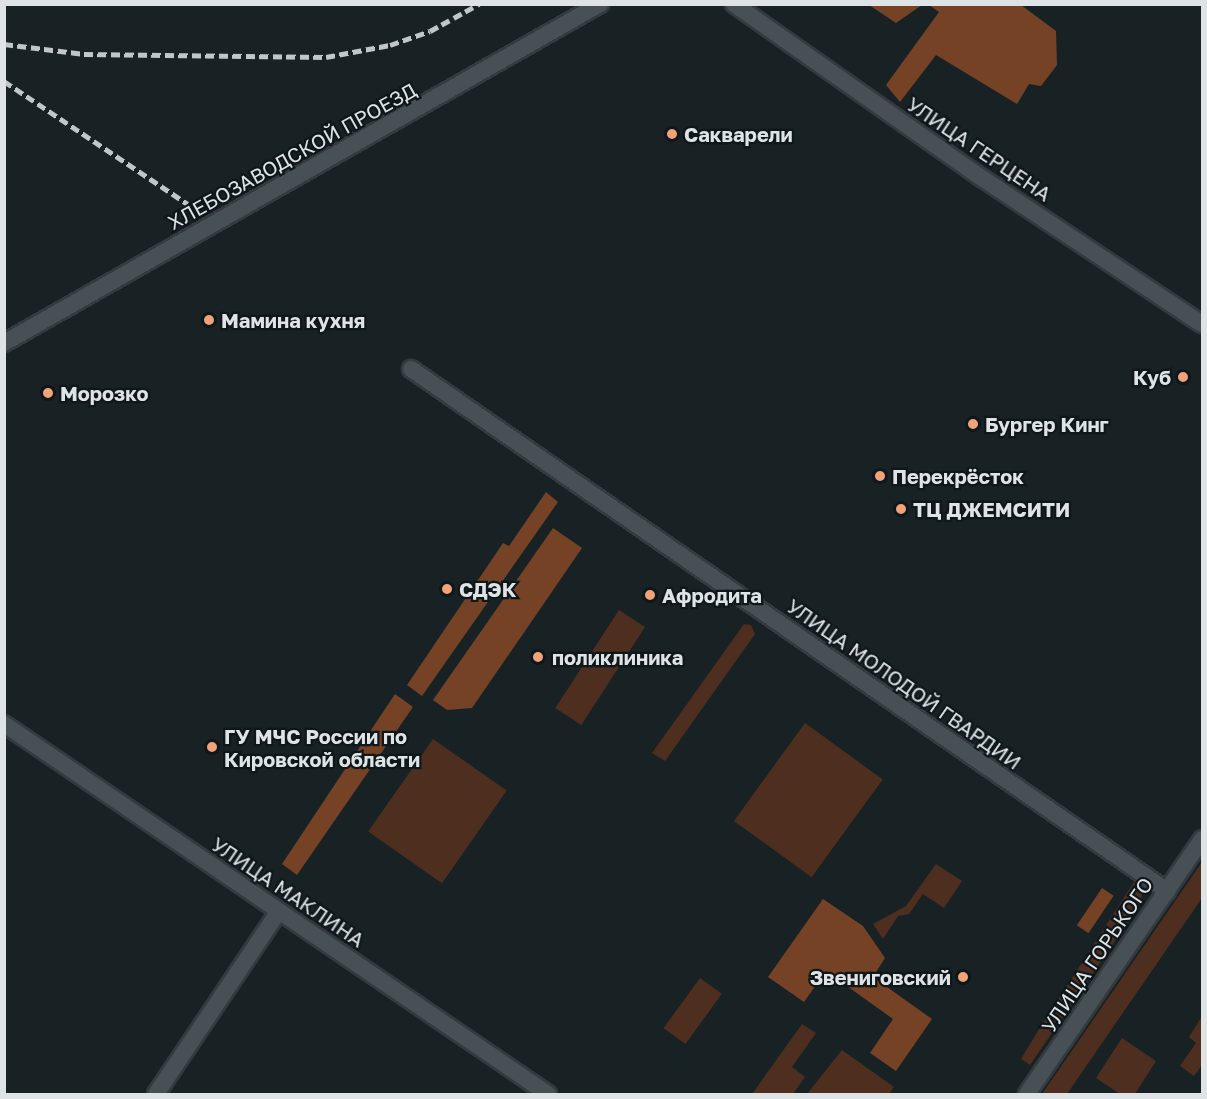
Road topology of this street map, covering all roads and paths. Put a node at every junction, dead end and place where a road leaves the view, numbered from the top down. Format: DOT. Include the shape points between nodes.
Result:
graph roads {
  1 [pos="600,4"];
  2 [pos="734,4"];
  3 [pos="1203,324"];
  4 [pos="4,344"];
  5 [pos="411,369"];
  6 [pos="4,724"];
  7 [pos="1203,839"];
  8 [pos="1167,891"];
  9 [pos="279,911"];
  10 [pos="156,1095"];
  11 [pos="548,1095"];
  12 [pos="1027,1095"];
  1 -- 4 [label="street, ХЛЕБОЗАВОДСКОЙ ПРОЕЗД"];
  2 -- 3 [label="street, УЛИЦА ГЕРЦЕНА" via="982,178"];
  5 -- 8 [label="street, УЛИЦА МОЛОДОЙ ГВАРДИИ"];
  6 -- 9 [label="street, УЛИЦА МАКЛИНА"];
  7 -- 8 [label="street, УЛИЦА ГОРЬКОГО"];
  8 -- 12 [label="street, УЛИЦА ГОРЬКОГО"];
  9 -- 10 [label="street"];
  9 -- 11 [label="street, УЛИЦА МАКЛИНА"];
}
